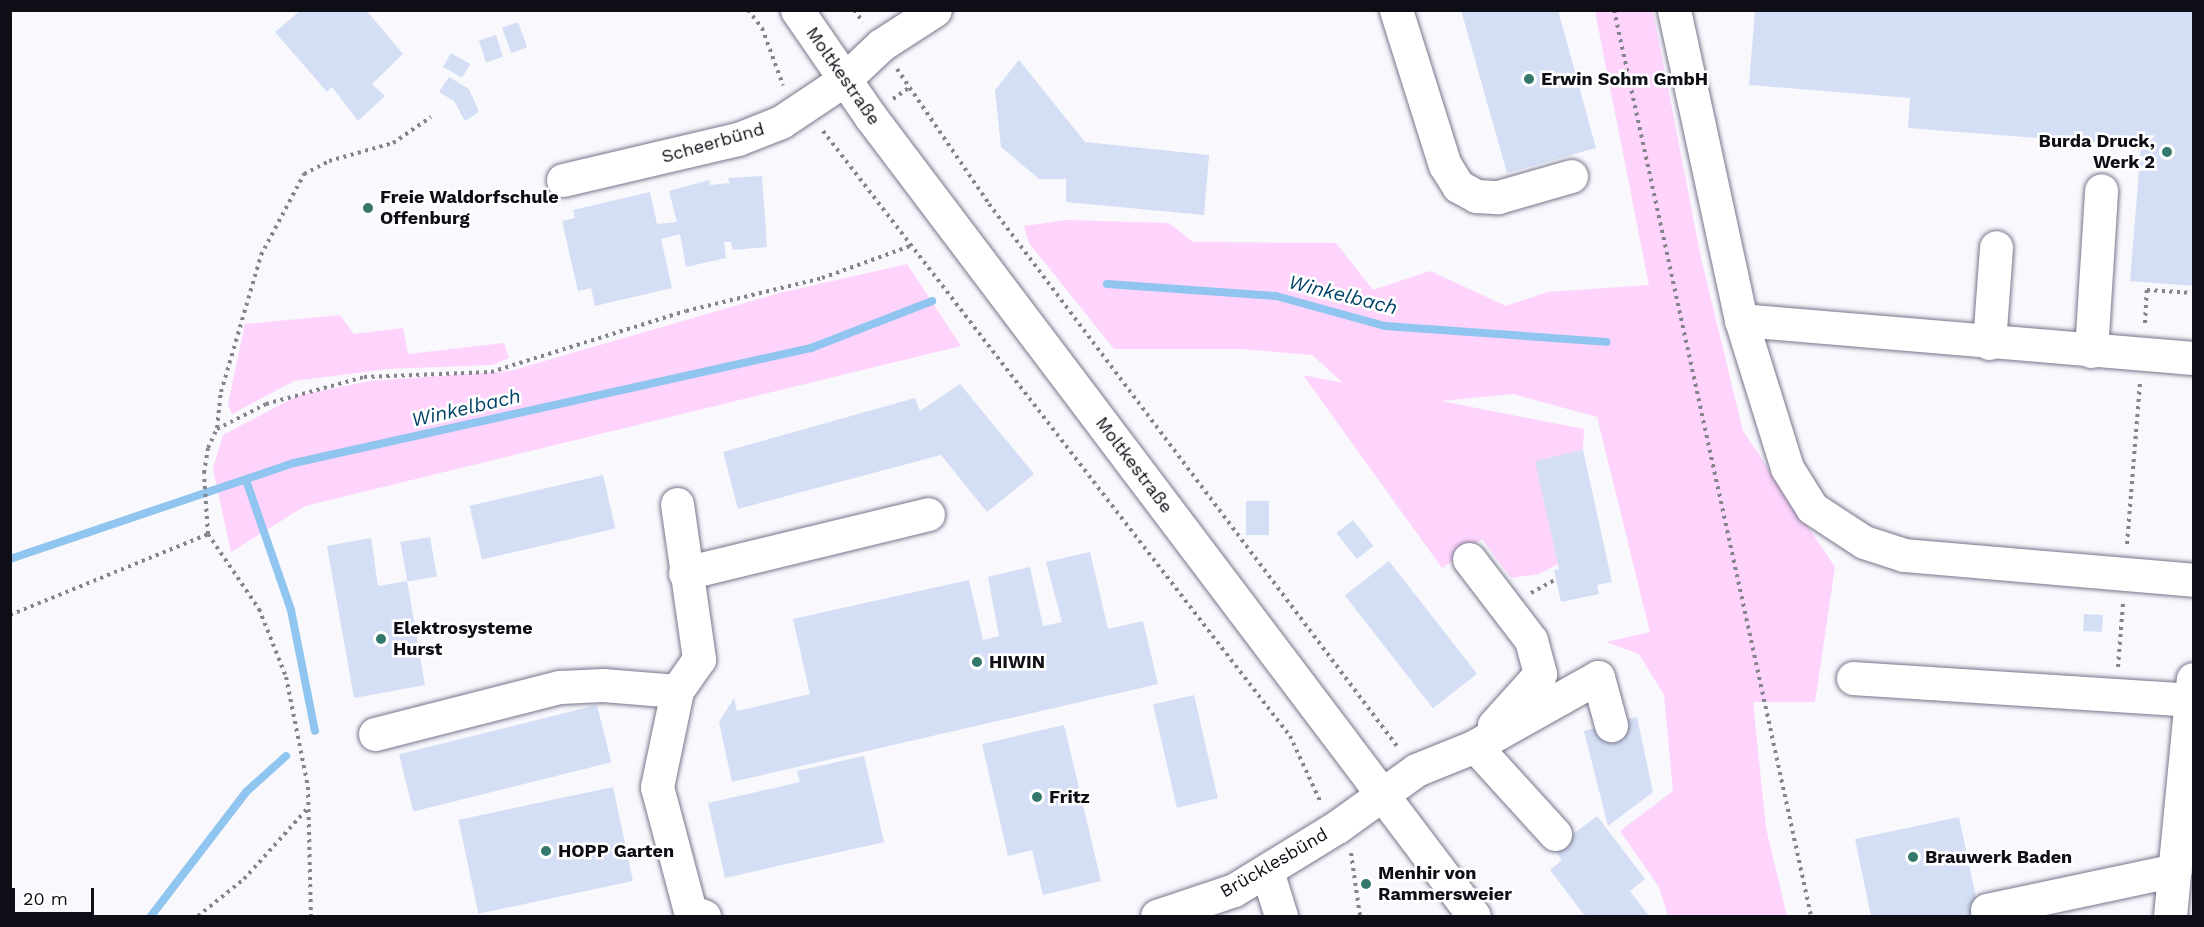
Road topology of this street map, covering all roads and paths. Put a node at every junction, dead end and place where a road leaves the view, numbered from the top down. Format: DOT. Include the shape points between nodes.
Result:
graph roads {
  1 [pos="748,10"];
  2 [pos="797,10"];
  3 [pos="935,10"];
  4 [pos="1396,10"];
  5 [pos="1614,10"];
  6 [pos="1674,10"];
  7 [pos="762,28"];
  8 [pos="844,80"];
  9 [pos="910,87"];
  10 [pos="431,117"];
  11 [pos="837,142"];
  12 [pos="1571,176"];
  13 [pos="564,180"];
  14 [pos="2102,190"];
  15 [pos="913,245"];
  16 [pos="1996,247"];
  17 [pos="2193,293"];
  18 [pos="1741,320"];
  19 [pos="1989,343"];
  20 [pos="2091,351"];
  21 [pos="2143,354"];
  22 [pos="2193,358"];
  23 [pos="217,429"];
  24 [pos="677,504"];
  25 [pos="928,514"];
  26 [pos="208,534"];
  27 [pos="1469,559"];
  28 [pos="685,573"];
  29 [pos="2125,575"];
  30 [pos="2193,580"];
  31 [pos="10,615"];
  32 [pos="2120,637"];
  33 [pos="1853,678"];
  34 [pos="2193,689"];
  35 [pos="677,691"];
  36 [pos="1611,725"];
  37 [pos="375,734"];
  38 [pos="1474,746"];
  39 [pos="1416,770"];
  40 [pos="1381,792"];
  41 [pos="308,808"];
  42 [pos="1337,827"];
  43 [pos="1555,834"];
  44 [pos="2175,870"];
  45 [pos="1267,871"];
  46 [pos="198,916"];
  47 [pos="311,916"];
  48 [pos="704,916"];
  49 [pos="1157,916"];
  50 [pos="1281,916"];
  51 [pos="1360,916"];
  52 [pos="1474,916"];
  53 [pos="1811,916"];
  54 [pos="1988,916"];
  55 [pos="2170,916"];
  1 -- 7 [label="path"];
  2 -- 8 [label="street, Moltkestraße"];
  3 -- 8 [label="street, Scheerbünd" via="881,45"];
  4 -- 12 [label="street" via="1445,165 1458,186 1476,196 1498,197"];
  5 -- 53 [label="path"];
  6 -- 18 [label="street"];
  8 -- 13 [label="street, Scheerbünd" via="781,122 738,139"];
  8 -- 40 [label="street, Moltkestraße"];
  9 -- 39 [label="path" via="989,204"];
  10 -- 23 [label="path" via="399,140 329,161 304,174 261,255 221,392"];
  11 -- 15 [label="path"];
  14 -- 20 [label="street"];
  15 -- 23 [label="path" via="822,278 686,311 491,372 364,377 266,404"];
  15 -- 42 [label="path" via="1290,736 1312,789"];
  16 -- 19 [label="street"];
  17 -- 21 [label="path" via="2147,290"];
  18 -- 19 [label="street"];
  18 -- 29 [label="street" via="1788,468 1812,508 1831,522 1864,542 1904,555"];
  19 -- 20 [label="street"];
  20 -- 21 [label="street"];
  21 -- 22 [label="street"];
  21 -- 29 [label="path"];
  23 -- 26 [label="path" via="204,473 210,508"];
  24 -- 28 [label="street"];
  25 -- 28 [label="street"];
  26 -- 31 [label="path"];
  26 -- 41 [label="path" via="259,609 286,677"];
  27 -- 38 [label="street" via="1531,640 1540,674"];
  28 -- 35 [label="street" via="699,659"];
  29 -- 30 [label="street"];
  29 -- 32 [label="path"];
  33 -- 34 [label="street"];
  34 -- 44 [label="street"];
  35 -- 37 [label="street" via="603,684 560,687"];
  35 -- 48 [label="street" via="657,787 690,911"];
  36 -- 38 [label="street, Brücklesbünd" via="1598,677"];
  38 -- 39 [label="street, Brücklesbünd"];
  38 -- 43 [label="street"];
  39 -- 40 [label="street, Brücklesbünd"];
  40 -- 42 [label="street, Brücklesbünd"];
  40 -- 52 [label="street, Moltkestraße"];
  41 -- 46 [label="path" via="244,879"];
  41 -- 47 [label="path"];
  42 -- 45 [label="street, Brücklesbünd"];
  42 -- 51 [label="path" via="1355,862"];
  44 -- 54 [label="street" via="1987,910"];
  44 -- 55 [label="street"];
  45 -- 49 [label="street, Brücklesbünd" via="1234,890"];
  45 -- 50 [label="street"];
}
